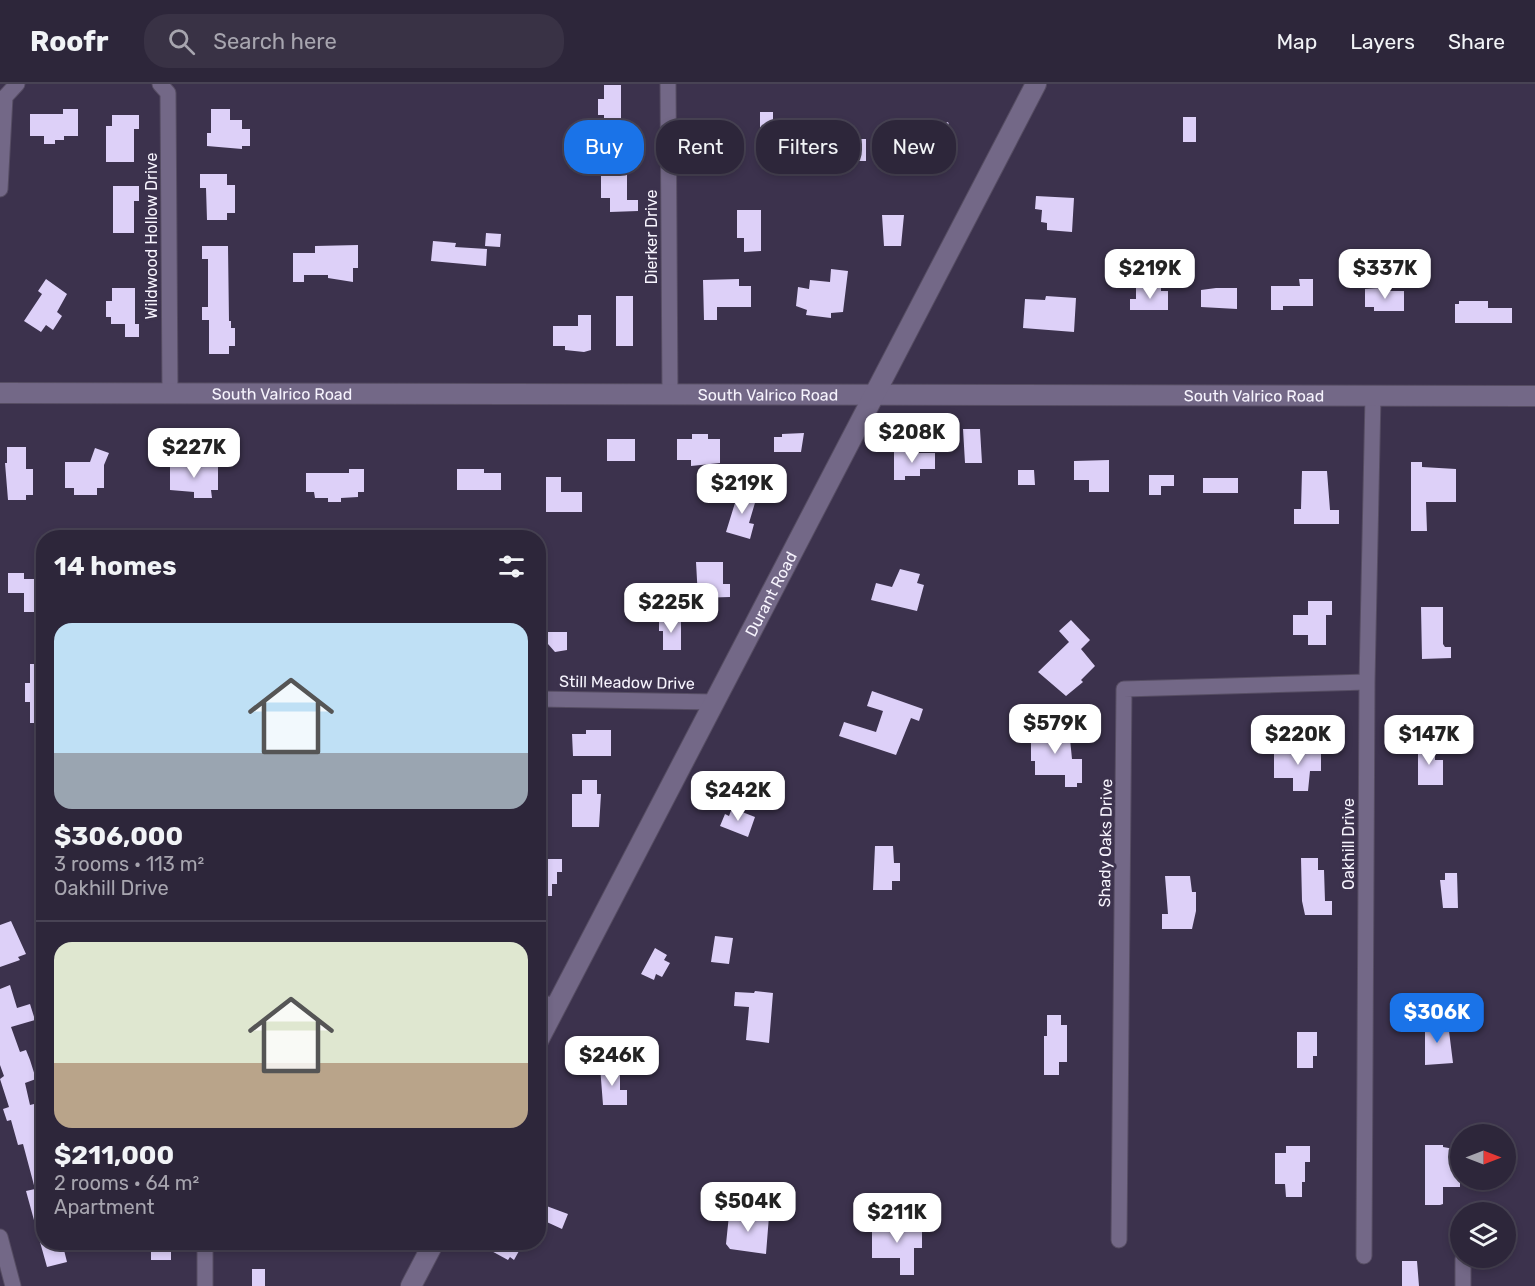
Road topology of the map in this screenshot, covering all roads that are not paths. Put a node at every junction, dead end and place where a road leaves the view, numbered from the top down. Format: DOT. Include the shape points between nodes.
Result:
graph roads {
  1 [pos="17,84"];
  2 [pos="160,84"];
  3 [pos="672,84"];
  4 [pos="1031,85"];
  5 [pos="0,189"];
  6 [pos="170,392"];
  7 [pos="0,393"];
  8 [pos="670,394"];
  9 [pos="874,395"];
  10 [pos="1374,396"];
  11 [pos="1535,396"];
  12 [pos="1367,682"];
  13 [pos="546,699"];
  14 [pos="715,702"];
  15 [pos="548,1004"];
  16 [pos="0,1237"];
  17 [pos="1119,1240"];
  18 [pos="205,1250"];
  19 [pos="430,1250"];
  20 [pos="1364,1256"];
  21 [pos="1463,1268"];
  22 [pos="13,1286"];
  23 [pos="205,1286"];
  24 [pos="411,1286"];
  25 [pos="1462,1286"];
  1 -- 5 [label="street" via="5,97"];
  2 -- 6 [label="street, Wildwood Hollow Drive" via="168,93"];
  3 -- 8 [label="street, Dierker Drive" via="668,84"];
  4 -- 9 [label="street, Durant Road"];
  6 -- 7 [label="street, South Valrico Road"];
  6 -- 8 [label="street, South Valrico Road"];
  8 -- 9 [label="street, South Valrico Road"];
  9 -- 10 [label="street, South Valrico Road"];
  9 -- 14 [label="street, Durant Road"];
  10 -- 11 [label="street, South Valrico Road"];
  10 -- 12 [label="street, Oakhill Drive"];
  12 -- 17 [label="street, Shady Oaks Drive" via="1124,689"];
  12 -- 20 [label="street, Oakhill Drive"];
  13 -- 14 [label="street, Still Meadow Drive"];
  14 -- 15 [label="street, Durant Road"];
  16 -- 22 [label="street"];
  18 -- 23 [label="street"];
  19 -- 24 [label="street"];
  21 -- 25 [label="street"];
}
